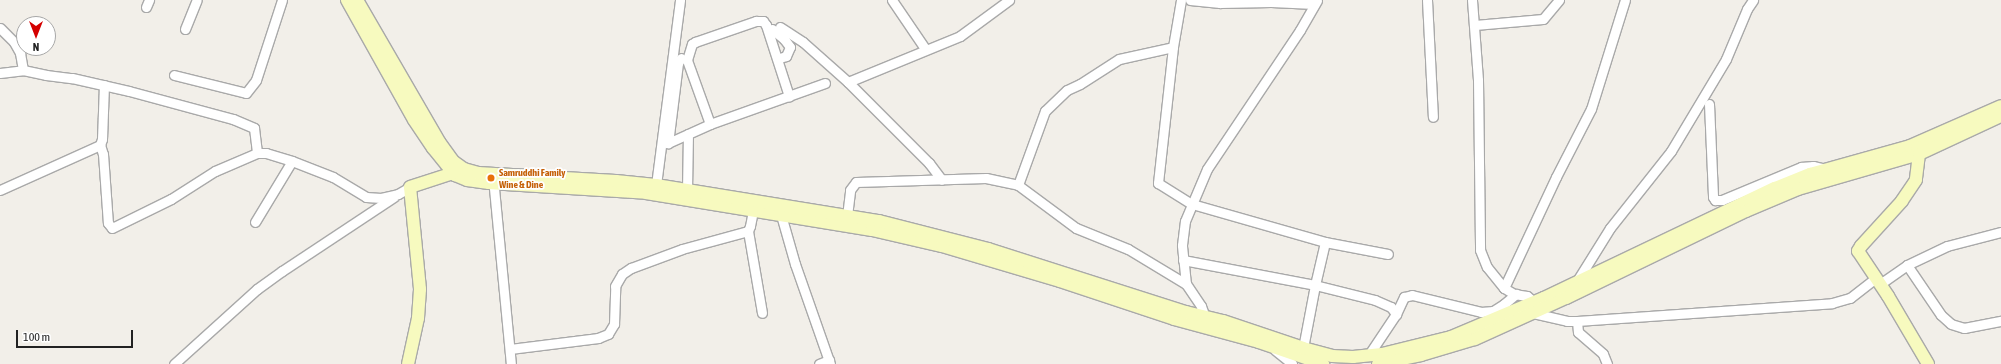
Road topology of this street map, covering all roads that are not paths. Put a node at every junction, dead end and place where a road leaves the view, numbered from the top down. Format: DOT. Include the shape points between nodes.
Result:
graph roads {
  1 [pos="197,0"];
  2 [pos="282,0"];
  3 [pos="347,0"];
  4 [pos="357,0"];
  5 [pos="680,0"];
  6 [pos="892,0"];
  7 [pos="1009,0"];
  8 [pos="1181,0"];
  9 [pos="1190,0"];
  10 [pos="1427,0"];
  11 [pos="1472,0"];
  12 [pos="1559,0"];
  13 [pos="1625,0"];
  14 [pos="1753,0"];
  15 [pos="1271,1"];
  16 [pos="1315,2"];
  17 [pos="1475,25"];
  18 [pos="0,28"];
  19 [pos="185,29"];
  20 [pos="1173,47"];
  21 [pos="926,50"];
  22 [pos="681,58"];
  23 [pos="777,59"];
  24 [pos="24,70"];
  25 [pos="0,74"];
  26 [pos="174,75"];
  27 [pos="848,82"];
  28 [pos="825,84"];
  29 [pos="104,85"];
  30 [pos="789,96"];
  31 [pos="1709,104"];
  32 [pos="2001,106"];
  33 [pos="2001,116"];
  34 [pos="1433,117"];
  35 [pos="710,124"];
  36 [pos="688,134"];
  37 [pos="100,145"];
  38 [pos="1917,149"];
  39 [pos="257,153"];
  40 [pos="292,161"];
  41 [pos="456,169"];
  42 [pos="1827,170"];
  43 [pos="493,179"];
  44 [pos="942,180"];
  45 [pos="656,185"];
  46 [pos="1018,185"];
  47 [pos="410,187"];
  48 [pos="0,190"];
  49 [pos="687,190"];
  50 [pos="398,194"];
  51 [pos="717,200"];
  52 [pos="1192,204"];
  53 [pos="753,211"];
  54 [pos="781,215"];
  55 [pos="847,216"];
  56 [pos="827,218"];
  57 [pos="255,222"];
  58 [pos="748,230"];
  59 [pos="2001,232"];
  60 [pos="1325,242"];
  61 [pos="1388,254"];
  62 [pos="1183,260"];
  63 [pos="1908,265"];
  64 [pos="1577,281"];
  65 [pos="1878,281"];
  66 [pos="1186,284"];
  67 [pos="1315,285"];
  68 [pos="1504,288"];
  69 [pos="1516,294"];
  70 [pos="1561,295"];
  71 [pos="1534,308"];
  72 [pos="762,313"];
  73 [pos="1396,314"];
  74 [pos="1577,321"];
  75 [pos="2001,321"];
  76 [pos="1204,322"];
  77 [pos="1241,332"];
  78 [pos="1270,346"];
  79 [pos="510,348"];
  80 [pos="1303,348"];
  81 [pos="1368,356"];
  82 [pos="830,362"];
  83 [pos="174,364"];
  84 [pos="408,364"];
  85 [pos="512,364"];
  86 [pos="819,364"];
  87 [pos="1292,364"];
  88 [pos="1323,364"];
  89 [pos="1378,364"];
  90 [pos="1607,364"];
  91 [pos="1928,364"];
  1 -- 19 [label="street"];
  2 -- 26 [label="street" via="256,80 246,93"];
  3 -- 41 [label="main road" via="414,120 433,148"];
  4 -- 41 [label="main road"];
  5 -- 45 [label="street"];
  6 -- 21 [label="street"];
  7 -- 21 [label="street" via="960,36"];
  8 -- 20 [label="street"];
  9 -- 15 [label="street" via="1220,3"];
  10 -- 34 [label="street"];
  11 -- 17 [label="street"];
  12 -- 17 [label="street" via="1543,19"];
  13 -- 68 [label="street" via="1591,108"];
  14 -- 64 [label="street" via="1726,59 1670,151 1610,228"];
  15 -- 16 [label="street"];
  16 -- 52 [label="street" via="1300,30 1207,169"];
  17 -- 68 [label="street" via="1480,250 1487,267"];
  18 -- 24 [label="street" via="20,52"];
  20 -- 46 [label="street" via="1119,59 1067,90 1045,111"];
  20 -- 52 [label="street" via="1158,183"];
  21 -- 27 [label="street"];
  22 -- 36 [label="street" via="678,63 668,143"];
  23 -- 27 [label="street" via="786,56 790,46 776,28 803,42"];
  23 -- 30 [label="street"];
  23 -- 35 [label="street" via="766,25 762,21 692,44 687,60"];
  24 -- 25 [label="street"];
  24 -- 29 [label="street"];
  27 -- 44 [label="street" via="929,163"];
  28 -- 30 [label="street"];
  29 -- 37 [label="street"];
  29 -- 39 [label="street" via="200,109 254,128"];
  30 -- 35 [label="street"];
  31 -- 42 [label="street" via="1715,200 1722,200 1801,167 1813,166"];
  32 -- 38 [label="main road"];
  33 -- 38 [label="main road"];
  35 -- 36 [label="street"];
  36 -- 49 [label="street"];
  37 -- 39 [label="street" via="103,154 108,223 112,228 171,199 215,170"];
  37 -- 48 [label="street"];
  38 -- 42 [label="main road"];
  38 -- 65 [label="main road" via="1916,180 1902,201 1858,251"];
  38 -- 70 [label="main road" via="1798,189"];
  39 -- 40 [label="street" via="266,153"];
  40 -- 50 [label="street" via="333,177 366,197 381,198"];
  40 -- 57 [label="street"];
  41 -- 43 [label="main road" via="467,180"];
  41 -- 47 [label="main road"];
  42 -- 64 [label="main road" via="1810,174 1752,198"];
  43 -- 45 [label="main road" via="616,181"];
  43 -- 51 [label="main road"];
  43 -- 79 [label="street"];
  44 -- 46 [label="street" via="986,178"];
  44 -- 55 [label="street" via="856,182 850,190"];
  45 -- 49 [label="main road"];
  46 -- 66 [label="street" via="1076,228 1128,249"];
  47 -- 50 [label="street"];
  47 -- 84 [label="main road" via="420,289 418,318"];
  49 -- 51 [label="main road"];
  50 -- 83 [label="street" via="257,289"];
  51 -- 53 [label="main road"];
  51 -- 56 [label="main road"];
  52 -- 60 [label="street"];
  52 -- 62 [label="street" via="1185,222"];
  53 -- 54 [label="main road"];
  53 -- 58 [label="street"];
  54 -- 56 [label="main road"];
  54 -- 82 [label="street" via="795,264"];
  55 -- 56 [label="main road"];
  55 -- 76 [label="main road" via="880,221 988,249"];
  56 -- 76 [label="main road" via="942,246 1060,281 1174,319"];
  58 -- 72 [label="street"];
  58 -- 79 [label="street" via="682,249 631,268 622,274 614,286 614,324 608,334 598,338"];
  59 -- 63 [label="street" via="1947,246"];
  60 -- 61 [label="street"];
  60 -- 67 [label="street"];
  62 -- 66 [label="street"];
  62 -- 67 [label="street"];
  63 -- 65 [label="street"];
  63 -- 75 [label="street" via="1941,315 1951,324 1964,328"];
  64 -- 70 [label="main road"];
  65 -- 74 [label="street" via="1850,298 1832,303"];
  65 -- 91 [label="main road"];
  66 -- 76 [label="street" via="1201,306"];
  67 -- 73 [label="street" via="1375,300 1391,307"];
  67 -- 80 [label="street"];
  68 -- 69 [label="street"];
  69 -- 71 [label="street" via="1527,296"];
  69 -- 73 [label="street" via="1493,310 1481,312 1412,295 1404,297"];
  70 -- 71 [label="main road"];
  71 -- 74 [label="street" via="1567,321"];
  71 -- 81 [label="main road" via="1451,337"];
  71 -- 89 [label="main road" via="1475,339 1421,355"];
  73 -- 81 [label="street"];
  74 -- 90 [label="street" via="1578,332 1603,354"];
  76 -- 77 [label="main road"];
  77 -- 78 [label="main road"];
  77 -- 80 [label="main road"];
  78 -- 87 [label="street"];
  78 -- 88 [label="main road"];
  79 -- 85 [label="street"];
  80 -- 81 [label="main road" via="1332,356"];
  82 -- 86 [label="street"];
}
